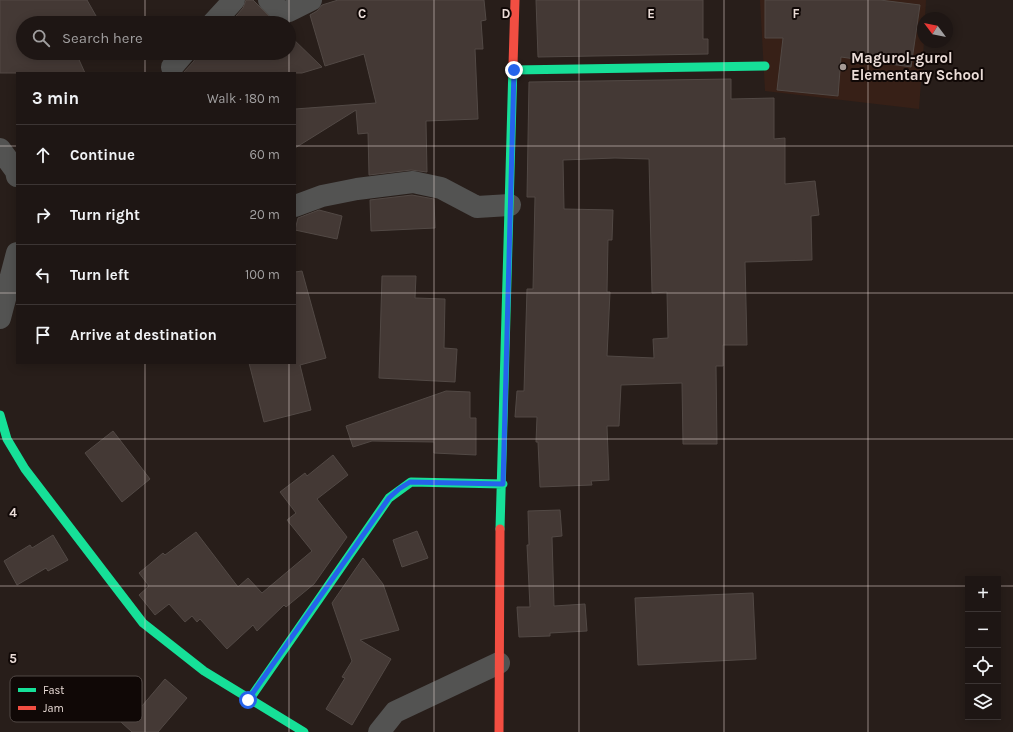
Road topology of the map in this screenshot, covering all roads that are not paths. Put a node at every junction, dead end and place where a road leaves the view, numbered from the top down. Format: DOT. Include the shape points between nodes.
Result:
graph roads {
  1 [pos="234,0"];
  2 [pos="269,0"];
  3 [pos="311,0"];
  4 [pos="515,0"];
  5 [pos="219,16"];
  6 [pos="765,66"];
  7 [pos="514,70"];
  8 [pos="0,149"];
  9 [pos="16,171"];
  10 [pos="510,205"];
  11 [pos="296,206"];
  12 [pos="16,258"];
  13 [pos="6,313"];
  14 [pos="0,414"];
  15 [pos="503,484"];
  16 [pos="499,663"];
  17 [pos="248,700"];
  18 [pos="304,732"];
  19 [pos="379,732"];
  20 [pos="499,732"];
  1 -- 5 [label="street"];
  2 -- 3 [label="street" via="281,12 289,11"];
  4 -- 7 [label="street"];
  6 -- 7 [label="street"];
  7 -- 10 [label="street"];
  8 -- 9 [label="street"];
  10 -- 11 [label="street" via="478,206 441,188 413,182 350,190 322,196"];
  10 -- 15 [label="street"];
  12 -- 13 [label="street"];
  14 -- 17 [label="street" via="8,439 25,469 143,623"];
  15 -- 16 [label="street"];
  15 -- 17 [label="street" via="410,482 399,489 389,498"];
  16 -- 19 [label="street" via="395,712"];
  16 -- 20 [label="street"];
  17 -- 18 [label="street"];
}
